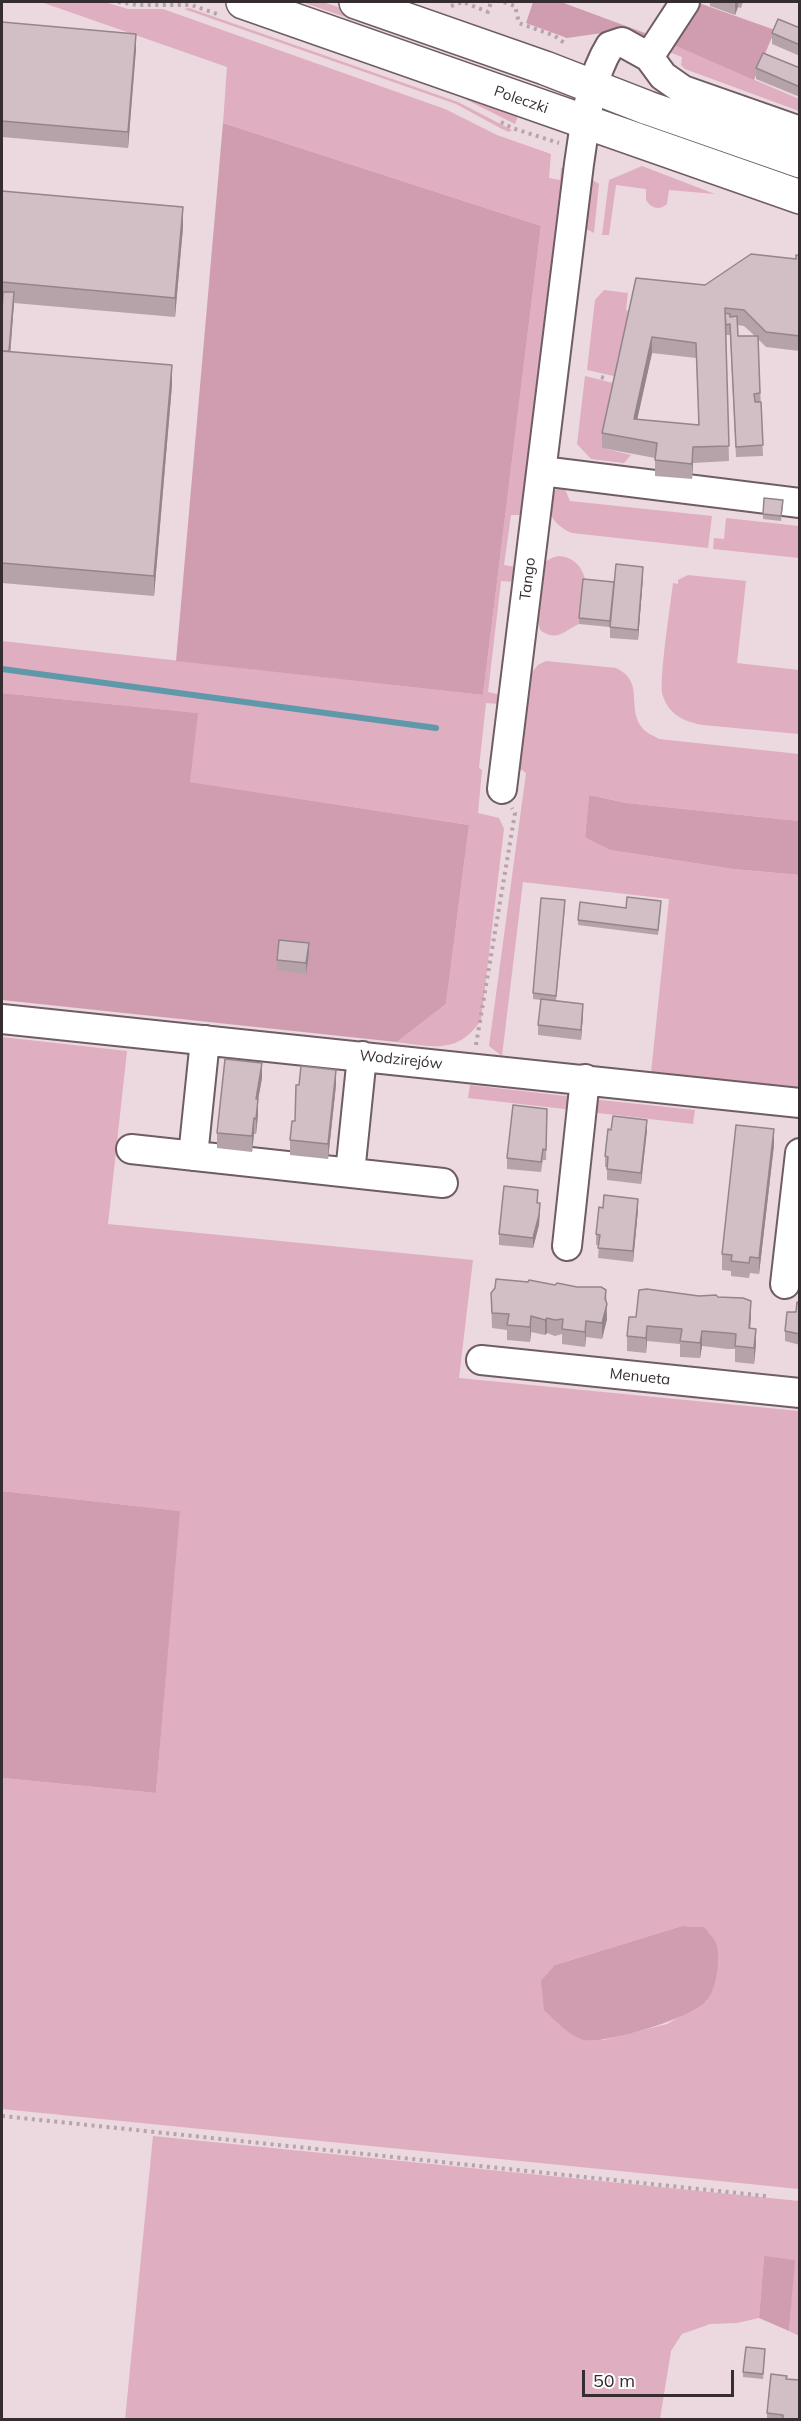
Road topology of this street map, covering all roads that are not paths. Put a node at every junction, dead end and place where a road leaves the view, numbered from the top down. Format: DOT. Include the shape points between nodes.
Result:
graph roads {
  1 [pos="243,2"];
  2 [pos="356,2"];
  3 [pos="686,2"];
  4 [pos="650,57"];
  5 [pos="594,86"];
  6 [pos="586,122"];
  7 [pos="800,131"];
  8 [pos="800,161"];
  9 [pos="800,197"];
  10 [pos="542,471"];
  11 [pos="800,503"];
  12 [pos="502,789"];
  13 [pos="2,1018"];
  14 [pos="205,1040"];
  15 [pos="362,1056"];
  16 [pos="585,1079"];
  17 [pos="800,1103"];
  18 [pos="131,1149"];
  19 [pos="800,1153"];
  20 [pos="193,1156"];
  21 [pos="350,1173"];
  22 [pos="443,1183"];
  23 [pos="567,1246"];
  24 [pos="785,1284"];
  25 [pos="481,1360"];
  26 [pos="800,1393"];
  1 -- 6 [label="main road, Poleczki"];
  2 -- 5 [label="main road"];
  3 -- 4 [label="street"];
  4 -- 5 [label="street" via="622,42 610,46"];
  4 -- 7 [label="street" via="663,76 683,90"];
  5 -- 6 [label="street, Tango"];
  5 -- 8 [label="main road"];
  6 -- 9 [label="main road, Poleczki"];
  6 -- 10 [label="street, Tango"];
  10 -- 11 [label="street"];
  10 -- 12 [label="street, Tango"];
  13 -- 14 [label="street, Wodzirejów"];
  14 -- 15 [label="street, Wodzirejów"];
  14 -- 20 [label="street"];
  15 -- 16 [label="street, Wodzirejów"];
  15 -- 21 [label="street"];
  16 -- 17 [label="street, Wodzirejów"];
  16 -- 23 [label="street"];
  18 -- 20 [label="street"];
  19 -- 24 [label="street"];
  20 -- 21 [label="street"];
  21 -- 22 [label="street"];
  25 -- 26 [label="street, Menueta"];
}
